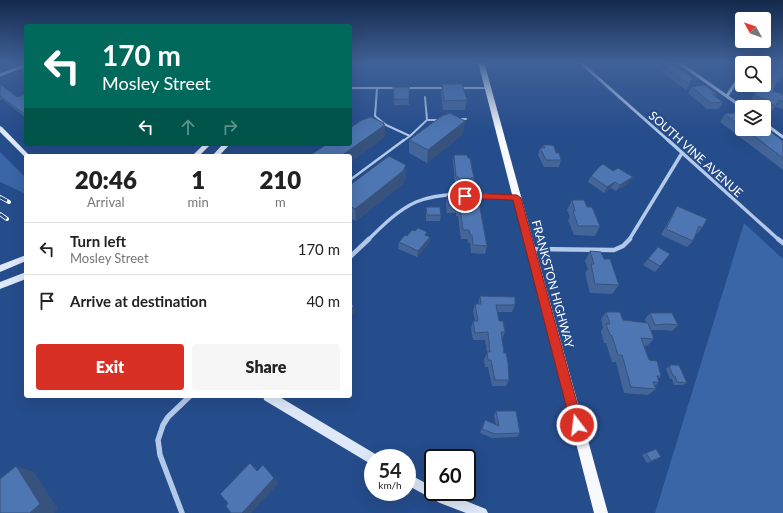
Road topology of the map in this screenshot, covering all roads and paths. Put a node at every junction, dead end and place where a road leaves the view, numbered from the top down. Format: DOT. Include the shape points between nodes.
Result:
graph roads {
  1 [pos="607,86"];
  2 [pos="713,86"];
  3 [pos="734,86"];
  4 [pos="352,88"];
  5 [pos="377,88"];
  6 [pos="488,88"];
  7 [pos="727,96"];
  8 [pos="425,97"];
  9 [pos="735,102"];
  10 [pos="442,119"];
  11 [pos="458,119"];
  12 [pos="466,119"];
  13 [pos="427,120"];
  14 [pos="0,128"];
  15 [pos="771,128"];
  16 [pos="410,136"];
  17 [pos="783,137"];
  18 [pos="206,146"];
  19 [pos="225,146"];
  20 [pos="682,153"];
  21 [pos="25,154"];
  22 [pos="197,154"];
  23 [pos="217,154"];
  24 [pos="352,179"];
  25 [pos="517,198"];
  26 [pos="783,243"];
  27 [pos="530,249"];
  28 [pos="352,255"];
  29 [pos="24,259"];
  30 [pos="0,269"];
  31 [pos="24,276"];
  32 [pos="0,286"];
  33 [pos="188,398"];
  34 [pos="271,398"];
  35 [pos="364,454"];
  36 [pos="416,484"];
  37 [pos="182,513"];
  38 [pos="482,513"];
  39 [pos="601,513"];
  1 -- 20 [label="street, SOUTH VINE AVENUE"];
  2 -- 7 [label="street"];
  3 -- 7 [label="street"];
  4 -- 5 [label="lane"];
  5 -- 6 [label="lane"];
  5 -- 16 [label="lane" via="377,119"];
  6 -- 25 [label="main road, FRANKSTON HIGHWAY"];
  7 -- 9 [label="street"];
  8 -- 13 [label="lane"];
  10 -- 13 [label="lane"];
  11 -- 12 [label="lane"];
  13 -- 16 [label="lane"];
  14 -- 21 [label="street"];
  15 -- 17 [label="street"];
  16 -- 24 [label="lane"];
  18 -- 22 [label="street"];
  19 -- 23 [label="street"];
  20 -- 26 [label="street, SOUTH VINE AVENUE"];
  20 -- 27 [label="street" via="623,246 608,250"];
  25 -- 27 [label="main road, FRANKSTON HIGHWAY"];
  25 -- 28 [label="street" via="465,196 422,200 393,218"];
  27 -- 39 [label="main road, FRANKSTON HIGHWAY"];
  29 -- 30 [label="street"];
  31 -- 32 [label="street"];
  33 -- 37 [label="street" via="168,417 158,440 160,455"];
  34 -- 35 [label="street"];
  36 -- 38 [label="street" via="444,499"];
}
